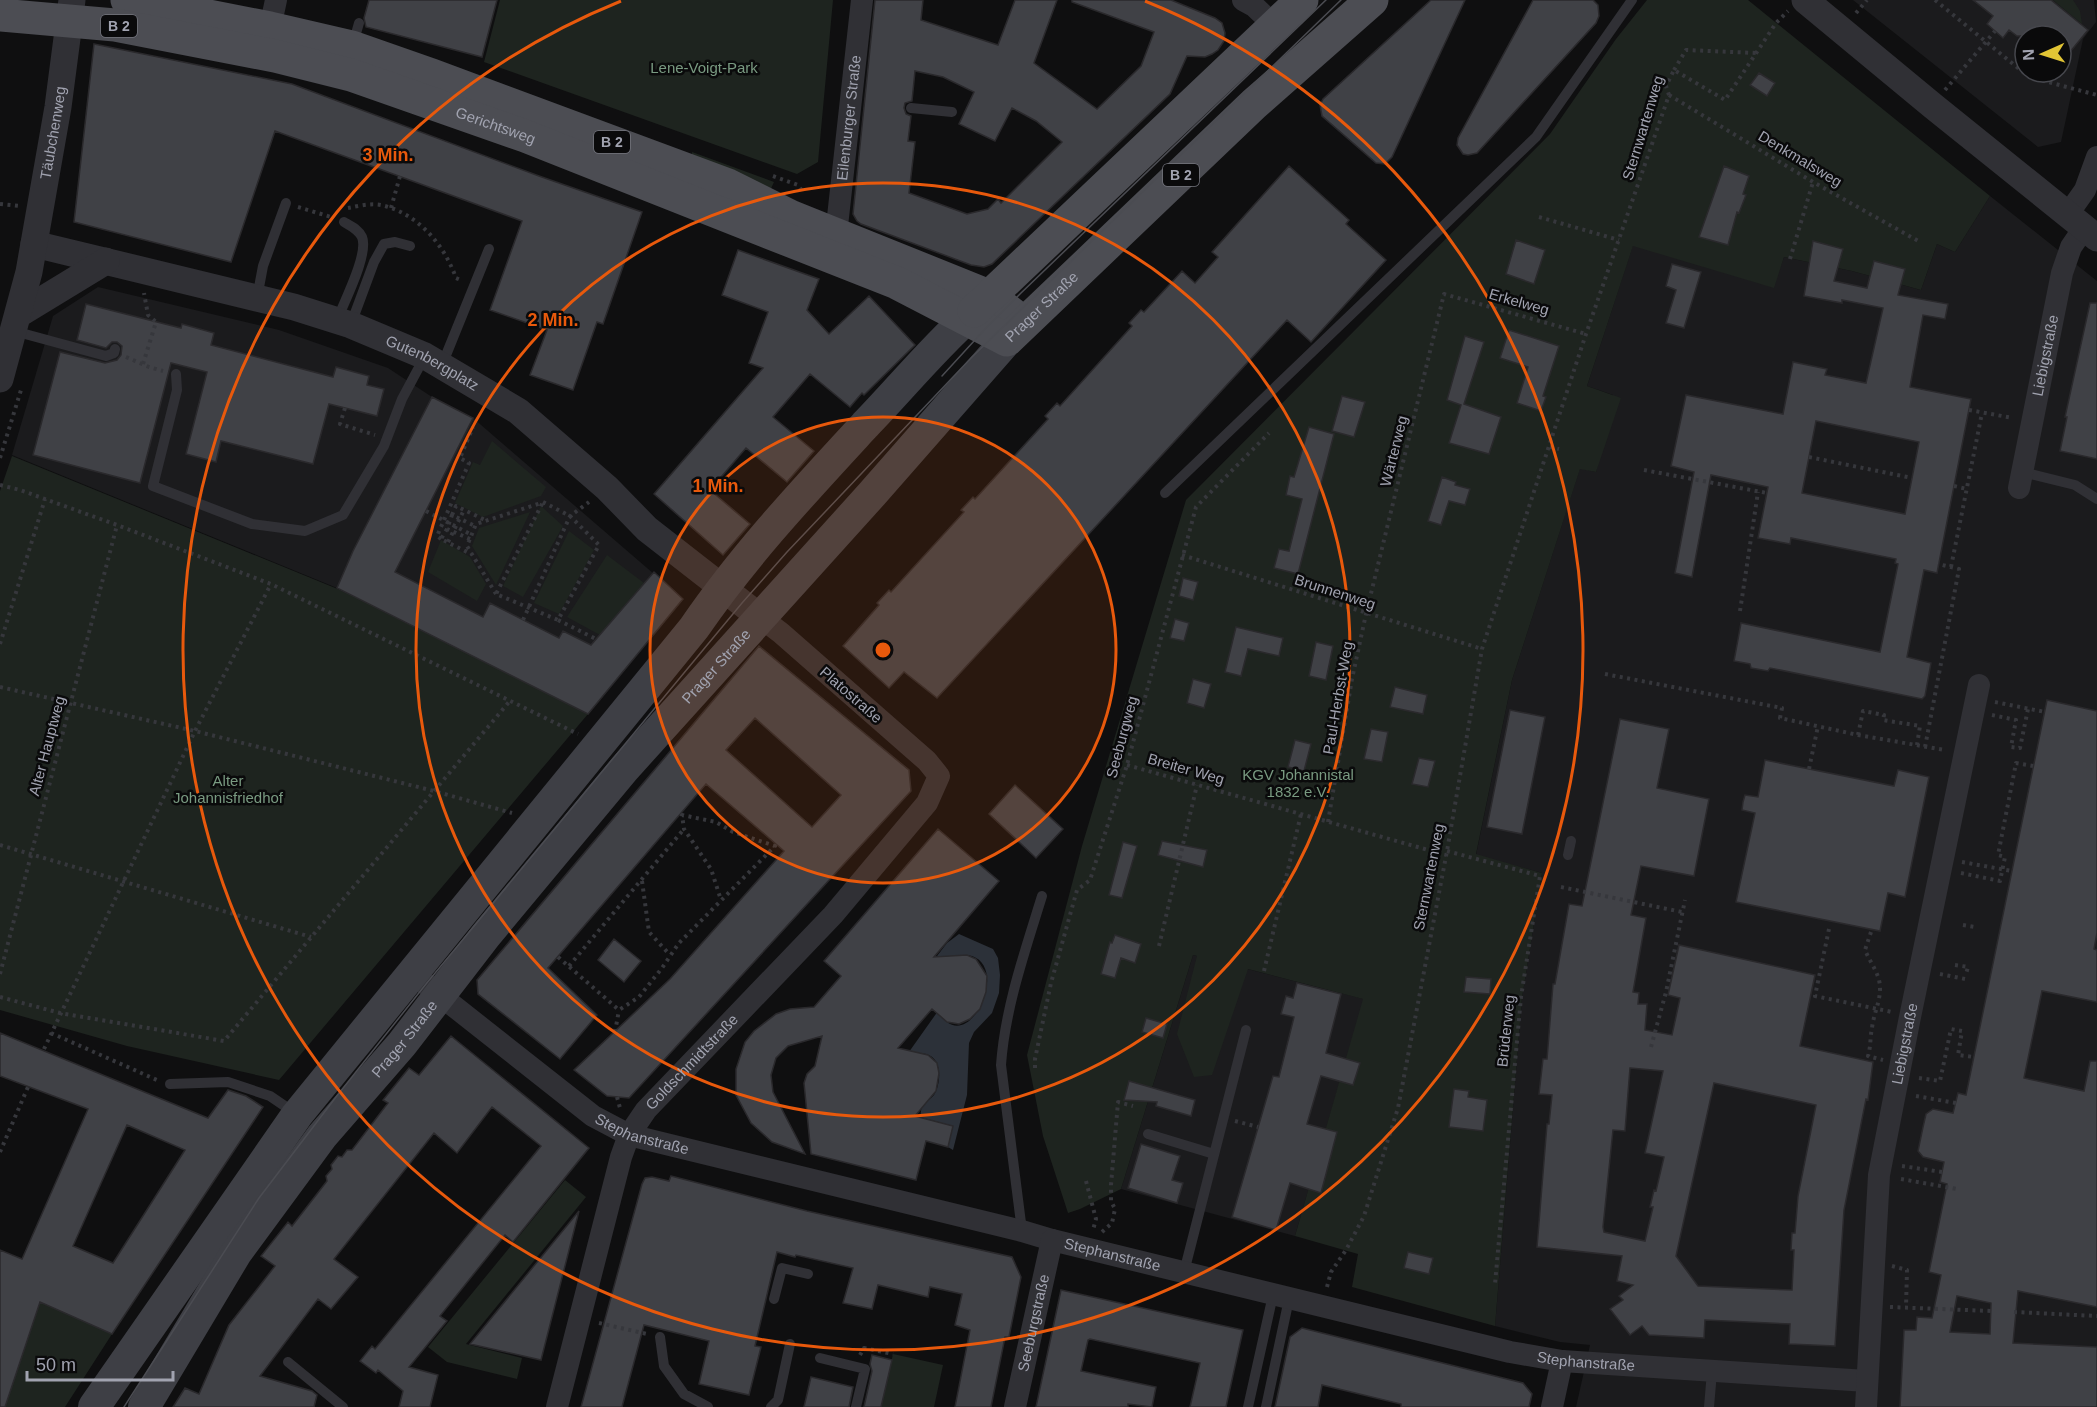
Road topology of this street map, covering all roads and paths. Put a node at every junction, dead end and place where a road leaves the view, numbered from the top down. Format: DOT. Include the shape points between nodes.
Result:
graph roads {
  1 [pos="127,0"];
  2 [pos="862,0"];
  3 [pos="1243,0"];
  4 [pos="1302,0"];
  5 [pos="1372,0"];
  6 [pos="1632,0"];
  7 [pos="1935,0"];
  8 [pos="1799,4"];
  9 [pos="71,10"];
  10 [pos="273,14"];
  11 [pos="0,15"];
  12 [pos="170,17"];
  13 [pos="1275,26"];
  14 [pos="1995,31"];
  15 [pos="1986,42"];
  16 [pos="1756,53"];
  17 [pos="1674,70"];
  18 [pos="1669,95"];
  19 [pos="2097,95"];
  20 [pos="1933,106"];
  21 [pos="911,108"];
  22 [pos="952,112"];
  23 [pos="2097,157"];
  24 [pos="400,176"];
  25 [pos="1813,182"];
  26 [pos="286,203"];
  27 [pos="391,208"];
  28 [pos="1539,217"];
  29 [pos="344,222"];
  30 [pos="2083,227"];
  31 [pos="1619,240"];
  32 [pos="1920,242"];
  33 [pos="34,244"];
  34 [pos="410,246"];
  35 [pos="831,246"];
  36 [pos="489,249"];
  37 [pos="1790,259"];
  38 [pos="106,261"];
  39 [pos="147,271"];
  40 [pos="1444,294"];
  41 [pos="989,296"];
  42 [pos="256,298"];
  43 [pos="966,319"];
  44 [pos="344,322"];
  45 [pos="11,330"];
  46 [pos="1016,332"];
  47 [pos="1587,334"];
  48 [pos="114,351"];
  49 [pos="434,361"];
  50 [pos="143,364"];
  51 [pos="176,374"];
  52 [pos="11,382"];
  53 [pos="345,408"];
  54 [pos="1969,410"];
  55 [pos="473,427"];
  56 [pos="1269,433"];
  57 [pos="387,439"];
  58 [pos="1550,447"];
  59 [pos="1559,449"];
  60 [pos="1809,457"];
  61 [pos="0,458"];
  62 [pos="1644,470"];
  63 [pos="1912,478"];
  64 [pos="2021,480"];
  65 [pos="0,485"];
  66 [pos="1954,486"];
  67 [pos="1967,489"];
  68 [pos="1758,492"];
  69 [pos="1165,493"];
  70 [pos="1767,494"];
  71 [pos="45,499"];
  72 [pos="2097,499"];
  73 [pos="542,503"];
  74 [pos="454,505"];
  75 [pos="582,507"];
  76 [pos="464,510"];
  77 [pos="426,511"];
  78 [pos="452,515"];
  79 [pos="570,516"];
  80 [pos="459,519"];
  81 [pos="443,520"];
  82 [pos="486,520"];
  83 [pos="449,523"];
  84 [pos="117,525"];
  85 [pos="456,526"];
  86 [pos="475,526"];
  87 [pos="447,529"];
  88 [pos="453,532"];
  89 [pos="471,537"];
  90 [pos="441,539"];
  91 [pos="448,542"];
  92 [pos="472,554"];
  93 [pos="1182,555"];
  94 [pos="1938,564"];
  95 [pos="1951,567"];
  96 [pos="271,584"];
  97 [pos="722,587"];
  98 [pos="496,594"];
  99 [pos="528,609"];
  100 [pos="1740,611"];
  101 [pos="1366,614"];
  102 [pos="760,617"];
  103 [pos="523,620"];
  104 [pos="557,620"];
  105 [pos="596,639"];
  106 [pos="0,644"];
  107 [pos="1482,649"];
  108 [pos="1605,674"];
  109 [pos="1979,685"];
  110 [pos="0,687"];
  111 [pos="509,702"];
  112 [pos="1994,702"];
  113 [pos="70,704"];
  114 [pos="2028,709"];
  115 [pos="2044,712"];
  116 [pos="1992,715"];
  117 [pos="1818,726"];
  118 [pos="195,731"];
  119 [pos="1858,735"];
  120 [pos="581,736"];
  121 [pos="1917,745"];
  122 [pos="1925,747"];
  123 [pos="1965,754"];
  124 [pos="1127,765"];
  125 [pos="2033,766"];
  126 [pos="1809,769"];
  127 [pos="939,776"];
  128 [pos="1197,785"];
  129 [pos="434,791"];
  130 [pos="516,814"];
  131 [pos="1301,814"];
  132 [pos="1328,822"];
  133 [pos="684,829"];
  134 [pos="1570,841"];
  135 [pos="0,845"];
  136 [pos="1446,853"];
  137 [pos="31,854"];
  138 [pos="1568,855"];
  139 [pos="1962,862"];
  140 [pos="2002,870"];
  141 [pos="2012,871"];
  142 [pos="1960,873"];
  143 [pos="641,880"];
  144 [pos="123,881"];
  145 [pos="1561,888"];
  146 [pos="1042,896"];
  147 [pos="722,900"];
  148 [pos="1685,900"];
  149 [pos="1682,912"];
  150 [pos="1963,925"];
  151 [pos="1975,927"];
  152 [pos="1828,929"];
  153 [pos="1871,932"];
  154 [pos="311,937"];
  155 [pos="1159,946"];
  156 [pos="670,955"];
  157 [pos="558,957"];
  158 [pos="1955,965"];
  159 [pos="569,966"];
  160 [pos="1264,971"];
  161 [pos="0,974"];
  162 [pos="413,974"];
  163 [pos="1939,974"];
  164 [pos="440,995"];
  165 [pos="0,997"];
  166 [pos="1877,1009"];
  167 [pos="619,1010"];
  168 [pos="1886,1011"];
  169 [pos="60,1013"];
  170 [pos="1246,1030"];
  171 [pos="615,1032"];
  172 [pos="51,1033"];
  173 [pos="1651,1047"];
  174 [pos="44,1049"];
  175 [pos="1974,1057"];
  176 [pos="1876,1058"];
  177 [pos="1035,1068"];
  178 [pos="1919,1078"];
  179 [pos="170,1084"];
  180 [pos="28,1087"];
  181 [pos="1916,1096"];
  182 [pos="1956,1103"];
  183 [pos="1133,1106"];
  184 [pos="297,1115"];
  185 [pos="1223,1118"];
  186 [pos="1258,1127"];
  187 [pos="1148,1134"];
  188 [pos="630,1135"];
  189 [pos="0,1152"];
  190 [pos="1214,1154"];
  191 [pos="1902,1166"];
  192 [pos="1942,1172"];
  193 [pos="1901,1179"];
  194 [pos="1086,1181"];
  195 [pos="1957,1189"];
  196 [pos="1022,1231"];
  197 [pos="1091,1239"];
  198 [pos="1052,1240"];
  199 [pos="1898,1268"];
  200 [pos="1184,1272"];
  201 [pos="808,1274"];
  202 [pos="1495,1284"];
  203 [pos="1281,1297"];
  204 [pos="774,1299"];
  205 [pos="1322,1307"];
  206 [pos="1897,1307"];
  207 [pos="1906,1307"];
  208 [pos="1991,1311"];
  209 [pos="2014,1312"];
  210 [pos="2097,1316"];
  211 [pos="604,1324"];
  212 [pos="641,1333"];
  213 [pos="660,1337"];
  214 [pos="790,1344"];
  215 [pos="819,1358"];
  216 [pos="1562,1361"];
  217 [pos="288,1362"];
  218 [pos="1712,1372"];
  219 [pos="1867,1382"];
  220 [pos="94,1407"];
  221 [pos="144,1407"];
  222 [pos="343,1407"];
  223 [pos="556,1407"];
  224 [pos="708,1407"];
  225 [pos="771,1407"];
  226 [pos="856,1407"];
  227 [pos="1015,1407"];
  228 [pos="1248,1407"];
  229 [pos="1266,1407"];
  230 [pos="1552,1407"];
  231 [pos="1709,1407"];
  232 [pos="1866,1407"];
  1 -- 12 [label="main road, Gerichtsweg / B 2"];
  2 -- 35 [label="street, Eilenburger Straße" via="857,104"];
  3 -- 13 [label="street"];
  4 -- 13 [label="main road"];
  5 -- 46 [label="main road, Prager Straße / B 2" via="1254,104"];
  6 -- 69 [label="lane" via="1536,137"];
  7 -- 15 [label="path"];
  8 -- 16 [label="path, Sternwartenweg" via="1776,23"];
  8 -- 20 [label="street"];
  9 -- 11 [label="main road, Gerichtsweg / B 2"];
  9 -- 12 [label="main road, Gerichtsweg / B 2" via="114,25"];
  9 -- 33 [label="street, Täubchenweg"];
  10 -- 12 [label="main road, Gerichtsweg / B 2"];
  10 -- 35 [label="main road, Gerichtsweg / B 2" via="356,35 728,185 790,216"];
  12 -- 35 [label="main road, Gerichtsweg / B 2" via="275,56 402,92"];
  13 -- 41 [label="main road"];
  14 -- 15 [label="path"];
  15 -- 19 [label="path" via="2029,77"];
  15 -- 20 [label="path"];
  16 -- 17 [label="path" via="1686,50"];
  16 -- 17 [label="path, Sternwartenweg" via="1725,100"];
  17 -- 18 [label="path, Sternwartenweg" via="1666,86"];
  18 -- 25 [label="path, Denkmalsweg"];
  18 -- 31 [label="path, Sternwartenweg"];
  20 -- 30 [label="street"];
  21 -- 22 [label="lane"];
  23 -- 30 [label="street, Liebigstraße" via="2085,190"];
  24 -- 27 [label="path"];
  25 -- 32 [label="path, Denkmalsweg"];
  25 -- 37 [label="path"];
  26 -- 42 [label="lane"];
  28 -- 31 [label="path"];
  29 -- 44 [label="lane" via="358,230 363,240"];
  30 -- 64 [label="street, Liebigstraße" via="2062,273"];
  31 -- 47 [label="path, Sternwartenweg"];
  33 -- 38 [label="street, Gutenbergplatz"];
  33 -- 45 [label="street, Täubchenweg"];
  34 -- 44 [label="lane" via="384,244"];
  35 -- 41 [label="main road, Gerichtsweg / B 2"];
  35 -- 43 [label="main road, Gerichtsweg / B 2"];
  36 -- 49 [label="lane"];
  38 -- 39 [label="street, Gutenbergplatz"];
  38 -- 45 [label="street"];
  39 -- 42 [label="street, Gutenbergplatz"];
  39 -- 50 [label="path" via="143,297 148,315 156,322"];
  40 -- 47 [label="path, Erkelweg"];
  40 -- 101 [label="path, Wärterweg"];
  41 -- 43 [label="main road"];
  41 -- 46 [label="main road, B 2"];
  42 -- 44 [label="street, Gutenbergplatz"];
  43 -- 46 [label="main road, B 2"];
  43 -- 97 [label="main road" via="800,496"];
  44 -- 49 [label="street, Gutenbergplatz"];
  45 -- 48 [label="lane" via="106,356"];
  45 -- 52 [label="street, Täubchenweg"];
  46 -- 102 [label="main road, Prager Straße"];
  47 -- 58 [label="path, Sternwartenweg"];
  48 -- 50 [label="path"];
  49 -- 57 [label="lane" via="402,399"];
  49 -- 97 [label="street, Gutenbergplatz" via="518,411 607,488 647,529"];
  50 -- 51 [label="path"];
  51 -- 57 [label="lane" via="177,390 153,486 252,524 305,531 343,515"];
  52 -- 61 [label="path"];
  53 -- 57 [label="path" via="340,424"];
  54 -- 67 [label="path" via="1982,413"];
  55 -- 74 [label="path" via="460,458 469,463"];
  56 -- 93 [label="path, Seeburgweg" via="1196,507"];
  58 -- 59 [label="path"];
  58 -- 107 [label="path, Sternwartenweg"];
  60 -- 63 [label="path"];
  62 -- 68 [label="path"];
  64 -- 72 [label="lane" via="2075,485"];
  65 -- 71 [label="path"];
  66 -- 67 [label="path"];
  67 -- 95 [label="path"];
  68 -- 70 [label="path"];
  68 -- 100 [label="path"];
  71 -- 84 [label="path"];
  71 -- 106 [label="path"];
  73 -- 79 [label="path"];
  73 -- 82 [label="path"];
  73 -- 98 [label="path"];
  74 -- 76 [label="path"];
  74 -- 78 [label="path"];
  74 -- 81 [label="path"];
  75 -- 79 [label="path"];
  76 -- 80 [label="path"];
  76 -- 82 [label="path"];
  77 -- 81 [label="path"];
  78 -- 80 [label="path"];
  78 -- 83 [label="path"];
  79 -- 99 [label="path"];
  79 -- 104 [label="path" via="599,544"];
  80 -- 85 [label="path"];
  80 -- 86 [label="path"];
  81 -- 83 [label="path"];
  81 -- 90 [label="path" via="437,536"];
  82 -- 86 [label="path"];
  83 -- 85 [label="path"];
  83 -- 87 [label="path"];
  84 -- 96 [label="path"];
  84 -- 113 [label="path, Alter Hauptweg"];
  85 -- 88 [label="path"];
  85 -- 89 [label="path"];
  86 -- 89 [label="path"];
  87 -- 88 [label="path"];
  87 -- 90 [label="path"];
  88 -- 89 [label="path"];
  88 -- 91 [label="path"];
  89 -- 92 [label="path" via="467,546"];
  90 -- 91 [label="path"];
  91 -- 92 [label="path"];
  92 -- 98 [label="path"];
  93 -- 101 [label="path, Brunnenweg"];
  93 -- 124 [label="path, Seeburgweg"];
  94 -- 95 [label="path"];
  95 -- 122 [label="path" via="1959,568"];
  96 -- 111 [label="path"];
  96 -- 118 [label="path"];
  97 -- 102 [label="street, Gutenbergplatz"];
  97 -- 162 [label="main road" via="694,628"];
  98 -- 99 [label="path"];
  99 -- 103 [label="path"];
  99 -- 104 [label="path"];
  101 -- 107 [label="path, Brunnenweg"];
  101 -- 132 [label="path, Paul-Herbst-Weg"];
  102 -- 127 [label="street, Platostraße" via="927,761"];
  102 -- 164 [label="main road, Prager Straße" via="624,769"];
  104 -- 105 [label="path"];
  107 -- 136 [label="path, Sternwartenweg"];
  108 -- 117 [label="path" via="1782,708 1780,718"];
  109 -- 123 [label="street, Liebigstraße"];
  110 -- 113 [label="path"];
  111 -- 120 [label="path"];
  111 -- 129 [label="path"];
  112 -- 114 [label="path"];
  113 -- 118 [label="path"];
  113 -- 137 [label="path, Alter Hauptweg"];
  114 -- 115 [label="path"];
  114 -- 116 [label="path" via="2020,748 2011,747 2016,720"];
  117 -- 119 [label="path"];
  117 -- 126 [label="path"];
  118 -- 129 [label="path"];
  118 -- 144 [label="path"];
  119 -- 121 [label="path"];
  119 -- 121 [label="path" via="1863,711 1884,715 1883,720 1920,726"];
  121 -- 122 [label="path"];
  122 -- 123 [label="path"];
  123 -- 219 [label="street, Liebigstraße" via="1880,1175"];
  124 -- 128 [label="path, Breiter Weg"];
  124 -- 177 [label="path, Seeburgweg" via="1090,880 1077,890 1051,983"];
  125 -- 140 [label="path" via="2016,762 1998,855 2005,856"];
  127 -- 188 [label="street, Goldschmidtstraße" via="927,803 833,915 646,1110"];
  128 -- 131 [label="path, Breiter Weg"];
  128 -- 155 [label="path"];
  129 -- 130 [label="path"];
  129 -- 154 [label="path"];
  131 -- 132 [label="path, Breiter Weg"];
  131 -- 160 [label="path"];
  132 -- 136 [label="path, Breiter Weg"];
  133 -- 143 [label="path"];
  133 -- 147 [label="path" via="711,869"];
  133 -- 147 [label="path" via="682,815 716,822 776,846"];
  134 -- 138 [label="lane"];
  135 -- 137 [label="path"];
  136 -- 202 [label="path, Brüderweg" via="1540,876 1521,997"];
  136 -- 205 [label="path, Sternwartenweg" via="1398,1108 1364,1216 1331,1272"];
  137 -- 144 [label="path"];
  137 -- 161 [label="path, Alter Hauptweg"];
  139 -- 140 [label="path"];
  140 -- 141 [label="path"];
  140 -- 142 [label="path" via="2000,881"];
  143 -- 156 [label="path" via="649,932"];
  143 -- 159 [label="path"];
  144 -- 154 [label="path"];
  144 -- 169 [label="path"];
  145 -- 149 [label="path"];
  146 -- 196 [label="lane" via="1002,1043 1001,1065"];
  147 -- 156 [label="path"];
  148 -- 149 [label="path"];
  149 -- 173 [label="path"];
  150 -- 151 [label="path"];
  152 -- 166 [label="path" via="1815,996"];
  153 -- 166 [label="path" via="1865,950 1880,983"];
  154 -- 169 [label="path" via="224,1041"];
  156 -- 167 [label="path" via="639,997"];
  157 -- 159 [label="path"];
  158 -- 163 [label="path" via="1968,967 1966,976"];
  159 -- 167 [label="path"];
  162 -- 164 [label="street, Stephanstraße"];
  162 -- 184 [label="main road"];
  164 -- 188 [label="street, Stephanstraße" via="593,1116"];
  164 -- 221 [label="main road, Prager Straße" via="322,1136 243,1244"];
  165 -- 169 [label="path"];
  166 -- 168 [label="path"];
  166 -- 176 [label="path" via="1868,1056"];
  167 -- 171 [label="path"];
  169 -- 172 [label="path"];
  170 -- 185 [label="lane"];
  172 -- 174 [label="path"];
  172 -- 179 [label="path"];
  175 -- 178 [label="path" via="1958,1054 1962,1031 1951,1029 1941,1081"];
  179 -- 184 [label="lane" via="228,1082 270,1096"];
  180 -- 189 [label="path"];
  181 -- 182 [label="path"];
  183 -- 197 [label="path" via="1118,1102 1111,1185 1115,1209 1112,1223"];
  184 -- 220 [label="main road"];
  185 -- 186 [label="path"];
  185 -- 190 [label="lane"];
  187 -- 190 [label="lane"];
  188 -- 196 [label="street, Stephanstraße"];
  188 -- 223 [label="street, Goldschmidtstraße"];
  190 -- 200 [label="lane"];
  191 -- 192 [label="path"];
  193 -- 195 [label="path"];
  194 -- 197 [label="path" via="1096,1219"];
  196 -- 198 [label="street, Stephanstraße"];
  197 -- 198 [label="street, Stephanstraße"];
  197 -- 200 [label="street, Stephanstraße"];
  198 -- 227 [label="street, Seeburgstraße"];
  199 -- 207 [label="path" via="1907,1270"];
  200 -- 203 [label="street, Stephanstraße"];
  201 -- 204 [label="lane" via="782,1268"];
  203 -- 205 [label="street, Stephanstraße"];
  203 -- 228 [label="lane"];
  203 -- 229 [label="lane"];
  205 -- 216 [label="street, Stephanstraße"];
  206 -- 207 [label="path"];
  207 -- 208 [label="path"];
  209 -- 210 [label="path"];
  211 -- 212 [label="path"];
  213 -- 224 [label="lane" via="664,1366 684,1394"];
  214 -- 225 [label="lane" via="778,1400"];
  215 -- 226 [label="lane" via="865,1369"];
  216 -- 218 [label="street, Stephanstraße"];
  216 -- 230 [label="street"];
  217 -- 222 [label="lane"];
  218 -- 219 [label="street, Stephanstraße"];
  218 -- 231 [label="lane"];
  219 -- 232 [label="street, Liebigstraße"];
}
